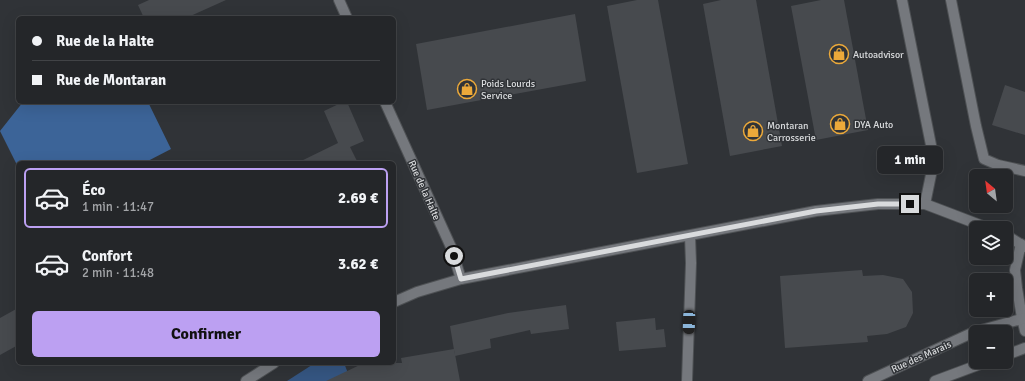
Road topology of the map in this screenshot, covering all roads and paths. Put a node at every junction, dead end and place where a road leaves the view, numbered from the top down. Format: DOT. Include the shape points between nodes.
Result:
graph roads {
  1 [pos="339,0"];
  2 [pos="902,0"];
  3 [pos="951,0"];
  4 [pos="346,16"];
  5 [pos="386,104"];
  6 [pos="1025,171"];
  7 [pos="925,204"];
  8 [pos="970,221"];
  9 [pos="690,236"];
  10 [pos="1013,239"];
  11 [pos="1024,245"];
  12 [pos="461,279"];
  13 [pos="396,301"];
  14 [pos="1024,318"];
  15 [pos="1025,331"];
  16 [pos="1025,348"];
  17 [pos="1013,352"];
  18 [pos="271,365"];
  19 [pos="969,368"];
  20 [pos="246,381"];
  21 [pos="687,381"];
  22 [pos="868,381"];
  23 [pos="935,381"];
  1 -- 4 [label="street"];
  2 -- 7 [label="street" via="934,160"];
  3 -- 6 [label="street" via="984,159"];
  5 -- 12 [label="street, Rue de la Halte" via="451,247"];
  7 -- 8 [label="street"];
  7 -- 9 [label="street" via="878,204 816,211"];
  9 -- 12 [label="street"];
  9 -- 21 [label="street"];
  10 -- 11 [label="street"];
  11 -- 14 [label="street" via="1015,270"];
  12 -- 13 [label="street"];
  14 -- 15 [label="street"];
  14 -- 22 [label="street, Rue des Marais" via="974,332"];
  16 -- 17 [label="street"];
  18 -- 20 [label="street"];
  19 -- 23 [label="street"];
}
